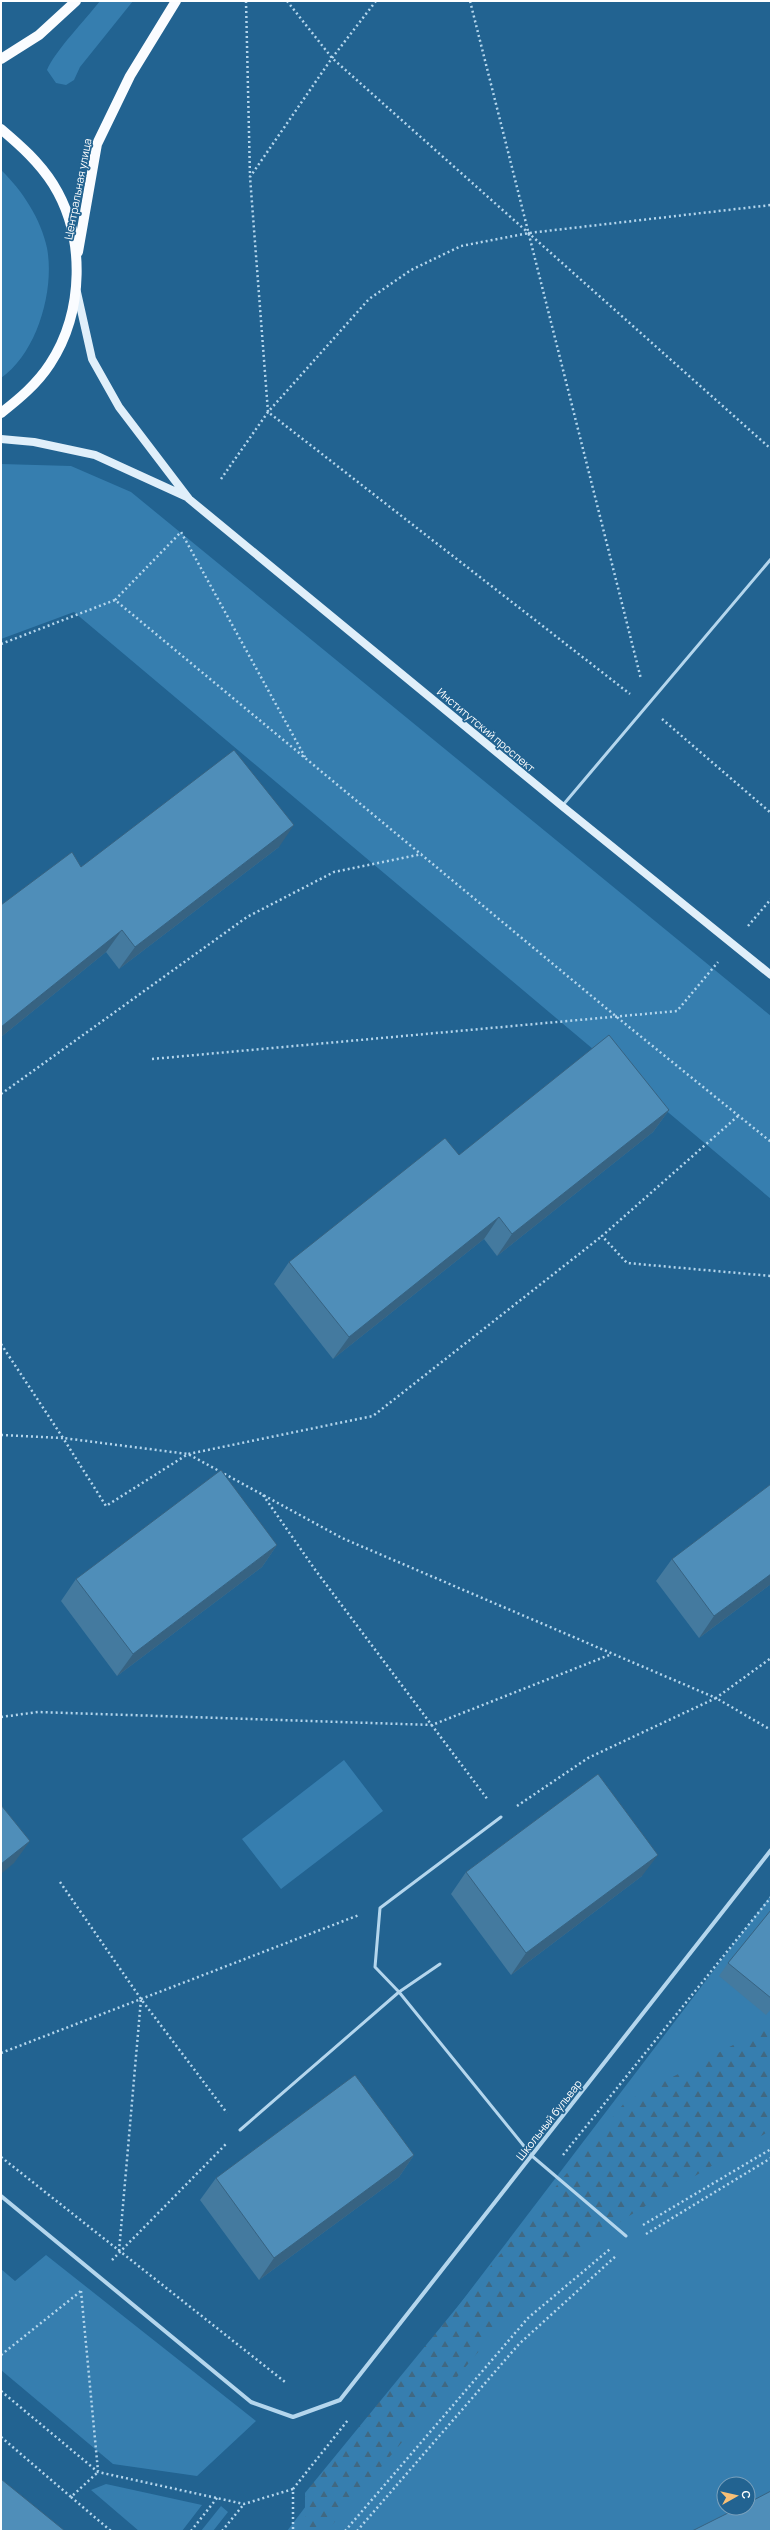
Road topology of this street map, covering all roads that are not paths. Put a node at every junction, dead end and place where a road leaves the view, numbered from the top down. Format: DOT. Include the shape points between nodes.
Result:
graph roads {
  1 [pos="76,1"];
  2 [pos="176,1"];
  3 [pos="1,59"];
  4 [pos="1,129"];
  5 [pos="77,258"];
  6 [pos="76,290"];
  7 [pos="1,413"];
  8 [pos="1,439"];
  9 [pos="190,499"];
  10 [pos="771,559"];
  11 [pos="562,806"];
  12 [pos="771,975"];
  13 [pos="501,1817"];
  14 [pos="771,1850"];
  15 [pos="440,1964"];
  16 [pos="399,1992"];
  17 [pos="240,2130"];
  18 [pos="532,2156"];
  19 [pos="1,2196"];
  20 [pos="626,2236"];
  1 -- 3 [label="main road" via="39,35"];
  2 -- 5 [label="main road, Центральная улица" via="130,76 97,144"];
  4 -- 5 [label="main road" via="30,154 54,185 70,220"];
  5 -- 6 [label="main road"];
  6 -- 7 [label="main road" via="68,328 50,364 25,394"];
  6 -- 9 [label="main road" via="92,358 119,408"];
  8 -- 9 [label="main road" via="34,442 95,455"];
  9 -- 11 [label="main road, Институтский проспект"];
  10 -- 11 [label="lane"];
  11 -- 12 [label="main road, Институтский проспект"];
  13 -- 16 [label="lane" via="380,1908 375,1967"];
  14 -- 18 [label="street, Школьный бульвар"];
  15 -- 16 [label="lane"];
  16 -- 17 [label="lane"];
  16 -- 18 [label="lane"];
  18 -- 19 [label="street, Школьный бульвар" via="340,2400 293,2417 250,2402"];
  18 -- 20 [label="lane"];
}
